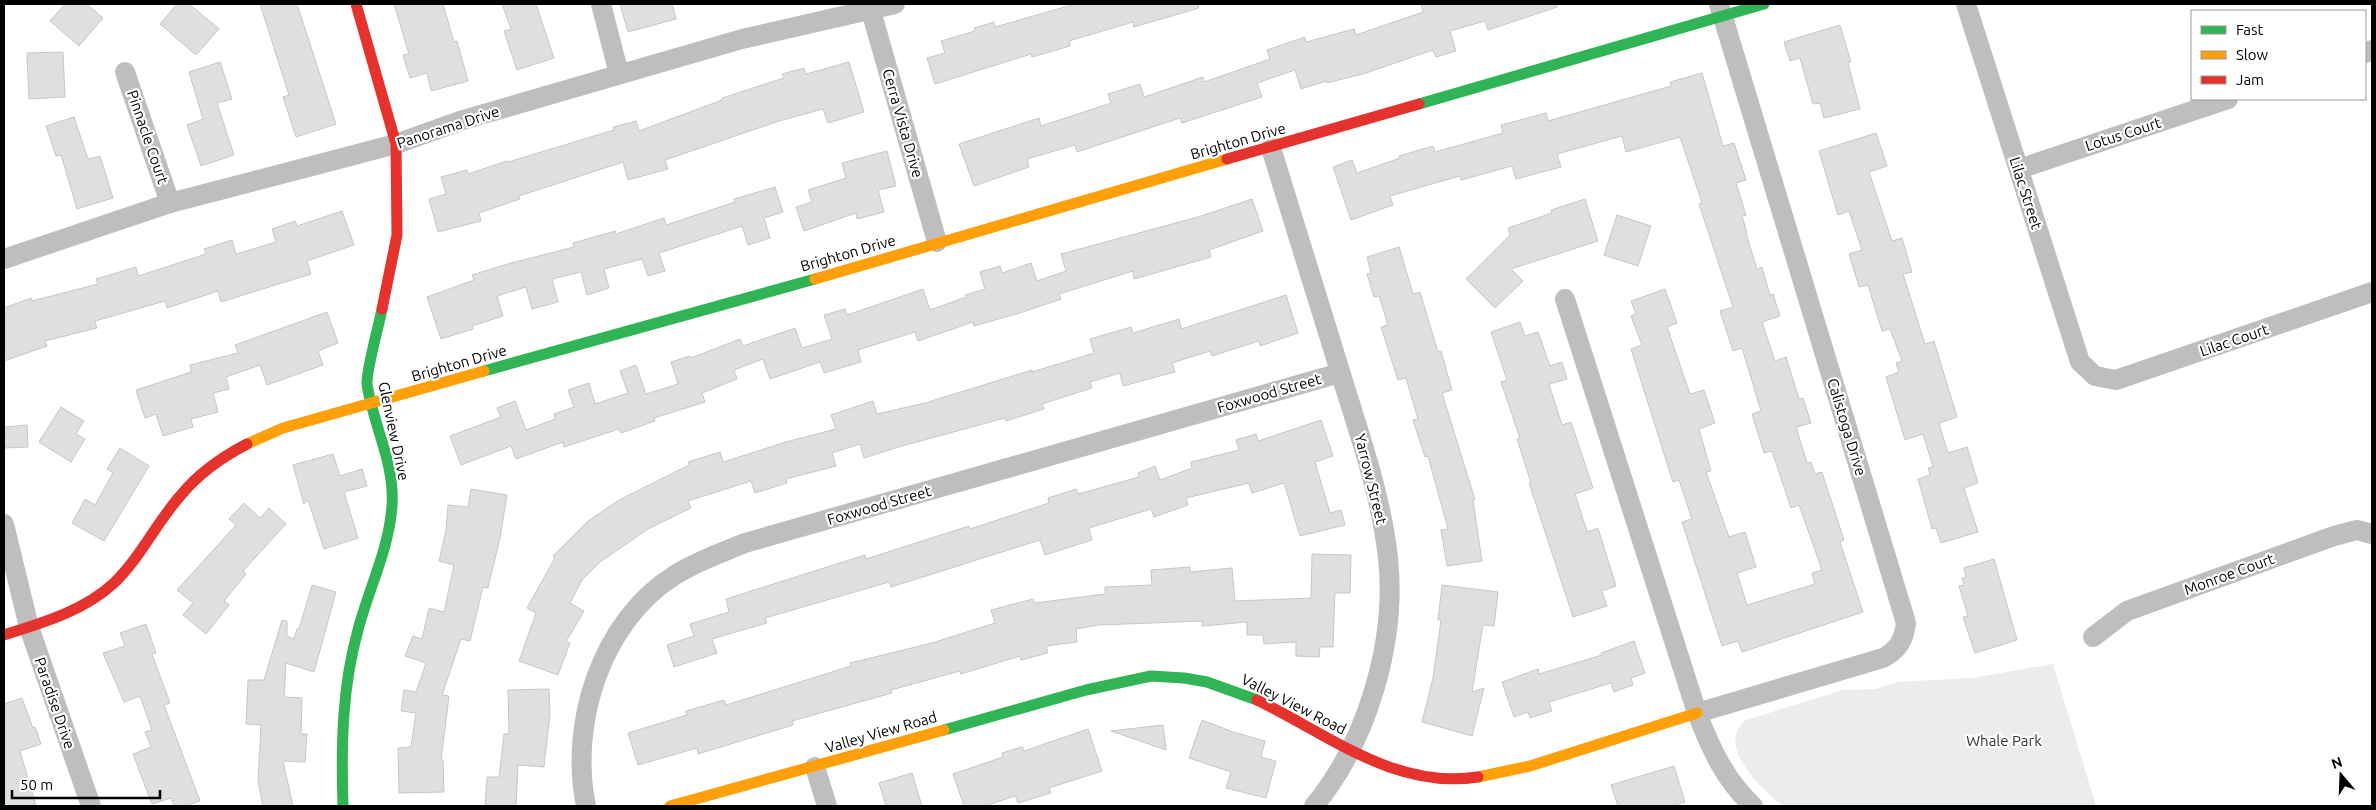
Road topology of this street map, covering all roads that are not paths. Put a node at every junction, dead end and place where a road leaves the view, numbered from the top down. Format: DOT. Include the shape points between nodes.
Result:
graph roads {
  1 [pos="356,4"];
  2 [pos="601,4"];
  3 [pos="895,4"];
  4 [pos="1764,4"];
  5 [pos="1966,4"];
  6 [pos="871,7"];
  7 [pos="1721,11"];
  8 [pos="125,72"];
  9 [pos="619,74"];
  10 [pos="2225,100"];
  11 [pos="396,144"];
  12 [pos="1271,148"];
  13 [pos="2018,169"];
  14 [pos="170,203"];
  15 [pos="937,242"];
  16 [pos="4,259"];
  17 [pos="2372,292"];
  18 [pos="1566,299"];
  19 [pos="1340,373"];
  20 [pos="2095,376"];
  21 [pos="371,404"];
  22 [pos="4,524"];
  23 [pos="2372,534"];
  24 [pos="29,627"];
  25 [pos="4,635"];
  26 [pos="2093,638"];
  27 [pos="1697,713"];
  28 [pos="1350,750"];
  29 [pos="815,767"];
  30 [pos="91,806"];
  31 [pos="343,806"];
  32 [pos="586,806"];
  33 [pos="670,806"];
  34 [pos="827,806"];
  35 [pos="1314,806"];
  36 [pos="1753,806"];
  1 -- 11 [label="street, Glenview Drive"];
  2 -- 9 [label="street"];
  3 -- 6 [label="street, Panorama Drive"];
  4 -- 7 [label="street, Brighton Drive"];
  5 -- 13 [label="street, Lilac Street"];
  6 -- 9 [label="street, Panorama Drive"];
  6 -- 15 [label="street, Cerra Vista Drive"];
  7 -- 12 [label="street, Brighton Drive"];
  7 -- 27 [label="street, Calistoga Drive" via="1906,623 1897,648 1883,658"];
  8 -- 14 [label="street, Pinnacle Court"];
  9 -- 11 [label="street, Panorama Drive" via="463,120"];
  10 -- 13 [label="street, Lotus Court"];
  11 -- 14 [label="street, Panorama Drive"];
  11 -- 21 [label="street, Glenview Drive" via="397,235 366,382"];
  12 -- 15 [label="street, Brighton Drive"];
  12 -- 19 [label="street, Yarrow Street"];
  13 -- 20 [label="street, Lilac Street" via="2080,362"];
  14 -- 16 [label="street, Panorama Drive"];
  15 -- 21 [label="street, Brighton Drive"];
  17 -- 20 [label="street, Lilac Court" via="2116,380"];
  18 -- 27 [label="street"];
  19 -- 28 [label="street, Yarrow Street" via="1364,447 1381,513 1388,559 1385,643 1370,704"];
  19 -- 32 [label="street, Foxwood Street" via="745,543 675,575 655,590 630,617 596,680 584,728 581,760"];
  21 -- 24 [label="street, Brighton Drive" via="282,428 242,445 216,461 180,496 118,578 104,591 64,613"];
  21 -- 31 [label="street, Glenview Drive" via="386,454 392,505 388,536 358,630 346,685 340,756"];
  22 -- 24 [label="street, Paradise Drive"];
  23 -- 26 [label="street, Monroe Court" via="2357,530 2334,536 2127,610"];
  24 -- 25 [label="street, Brighton Drive"];
  24 -- 30 [label="street, Paradise Drive"];
  27 -- 28 [label="street, Valley View Road" via="1508,773 1463,780 1411,775"];
  27 -- 36 [label="street" via="1722,769"];
  28 -- 29 [label="street, Valley View Road" via="1233,689 1189,678 1159,676 1086,690"];
  28 -- 35 [label="street, Yarrow Street"];
  29 -- 33 [label="street, Valley View Road"];
  29 -- 34 [label="street"];
}
